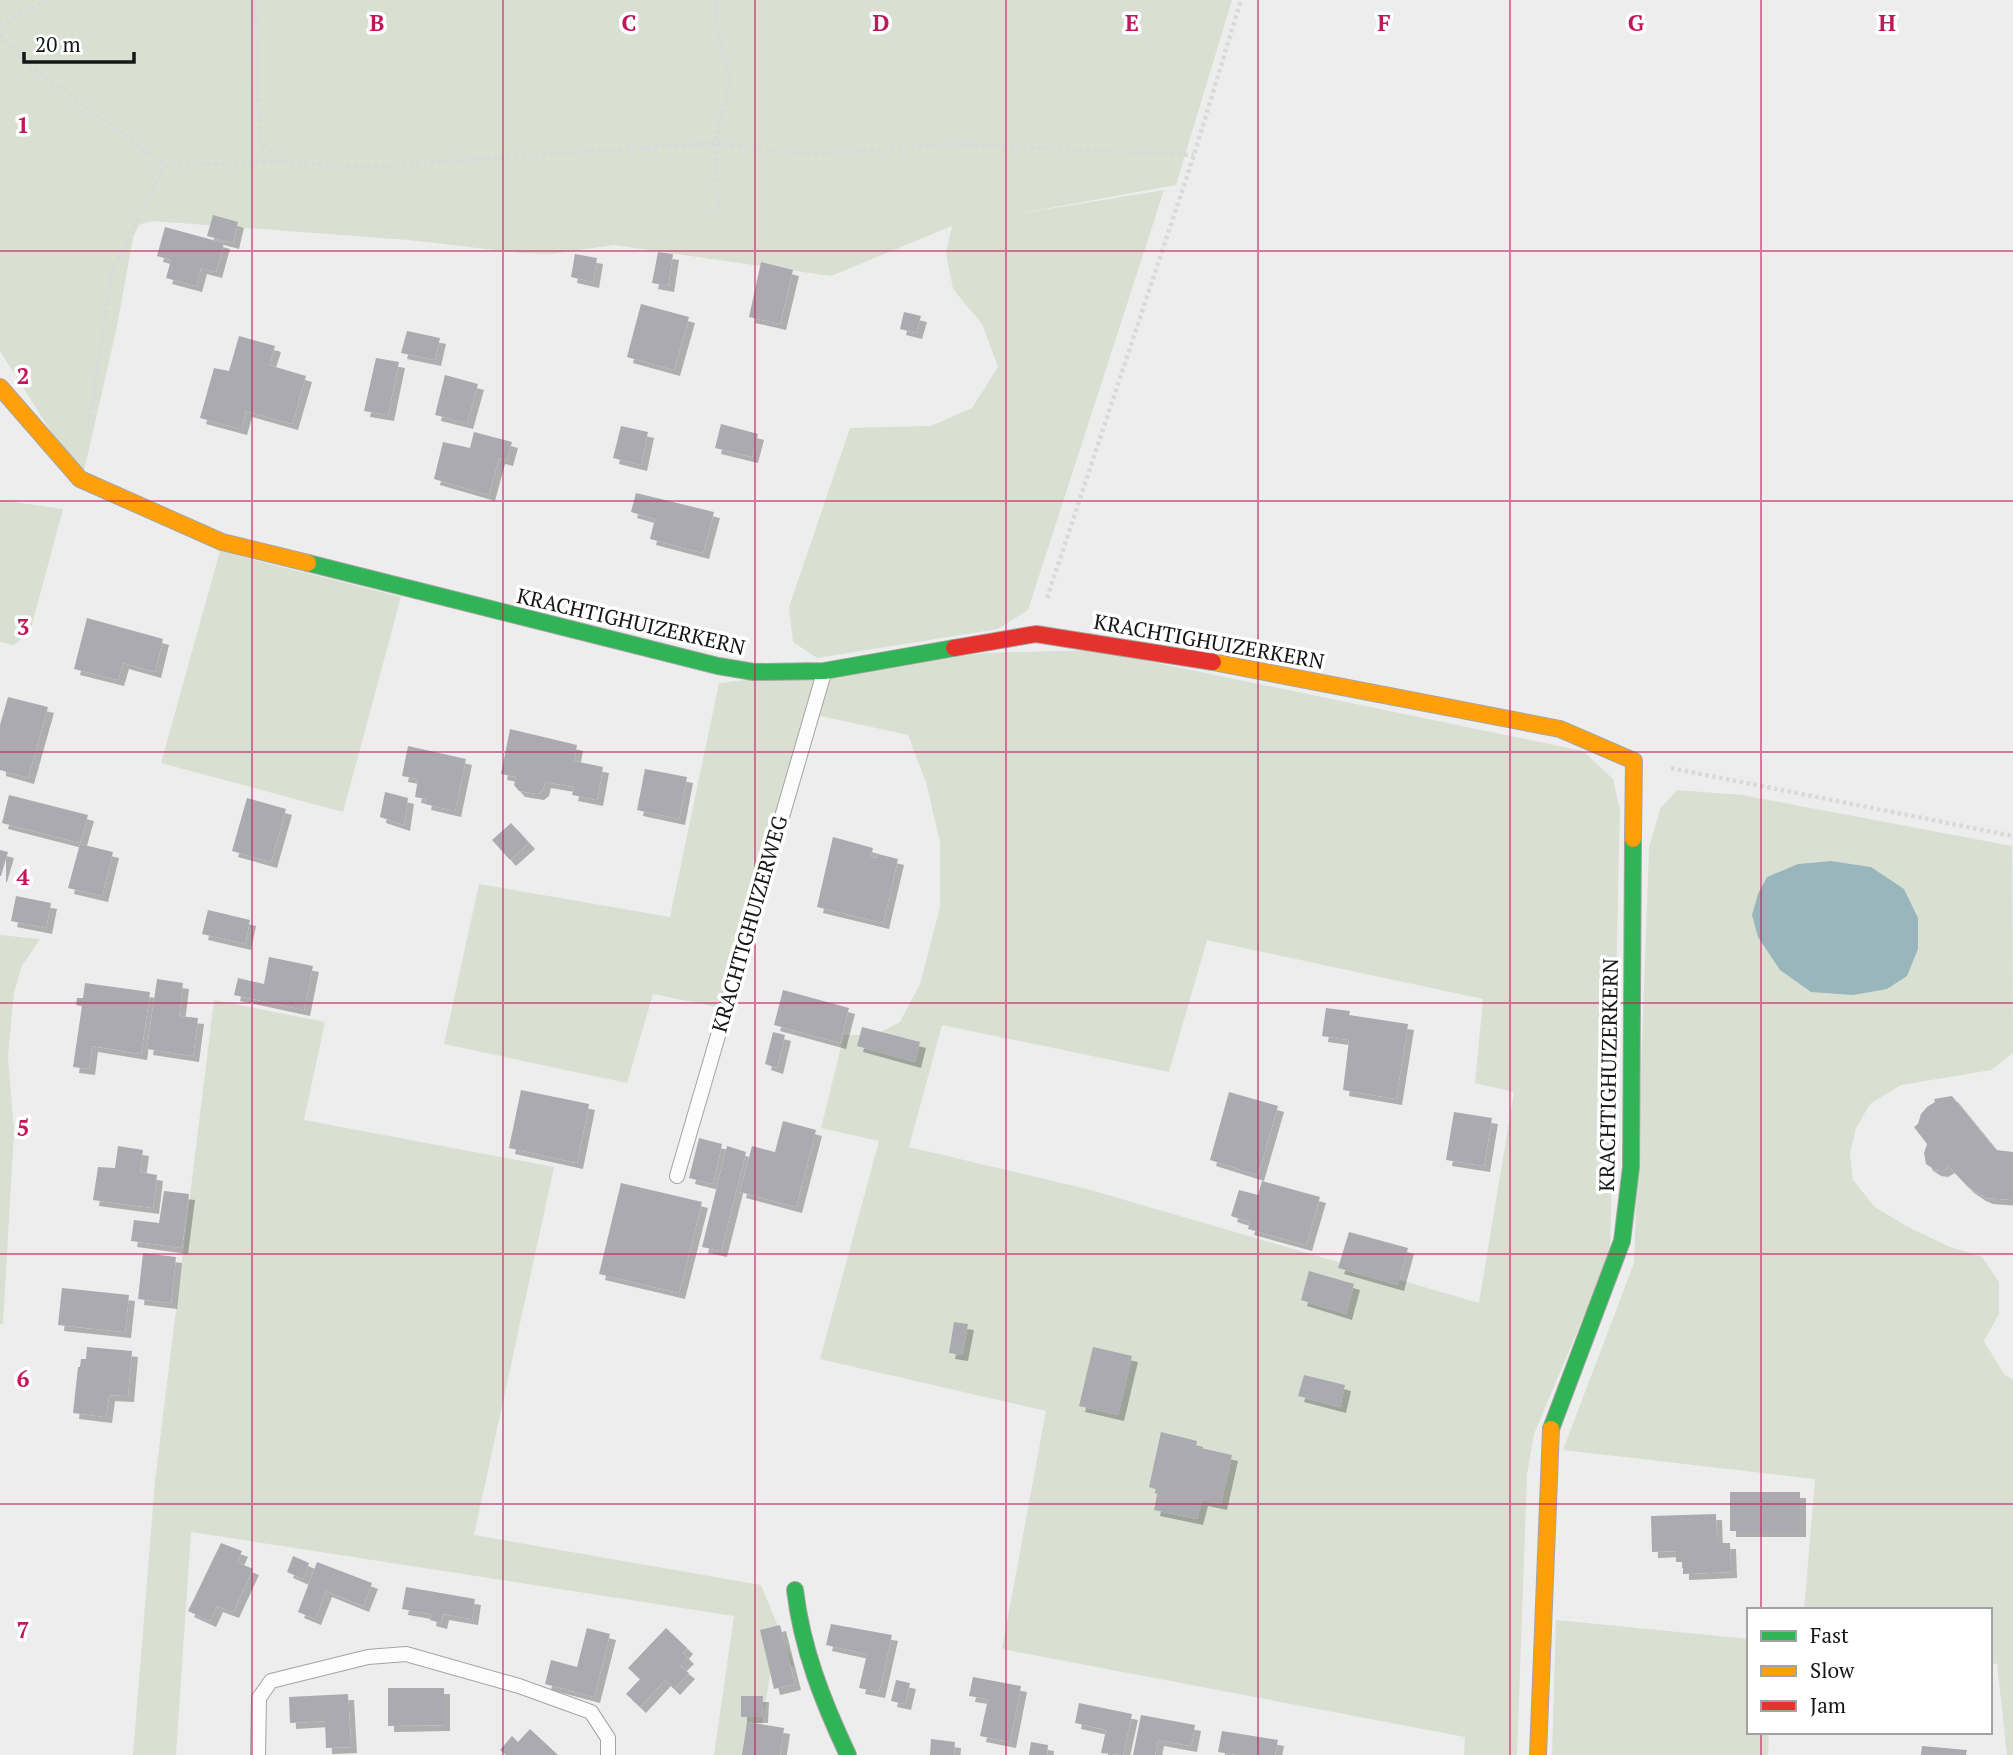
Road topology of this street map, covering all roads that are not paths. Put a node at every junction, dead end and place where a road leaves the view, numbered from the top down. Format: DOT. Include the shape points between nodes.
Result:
graph roads {
  1 [pos="0,387"];
  2 [pos="824,671"];
  3 [pos="677,1176"];
  4 [pos="795,1590"];
  5 [pos="258,1755"];
  6 [pos="608,1755"];
  7 [pos="848,1755"];
  8 [pos="1538,1755"];
  1 -- 2 [label="street, KRACHTIGHUIZERKERN" via="80,479 222,542 718,666 754,672"];
  2 -- 3 [label="lane, KRACHTIGHUIZERWEG"];
  2 -- 8 [label="street, KRACHTIGHUIZERKERN" via="1036,634 1218,663 1560,729 1634,761 1631,1167 1622,1241 1550,1432"];
  4 -- 7 [label="street" via="801,1640"];
  5 -- 6 [label="lane" via="260,1698 271,1681 368,1657 406,1654 591,1712 608,1738"];
}
